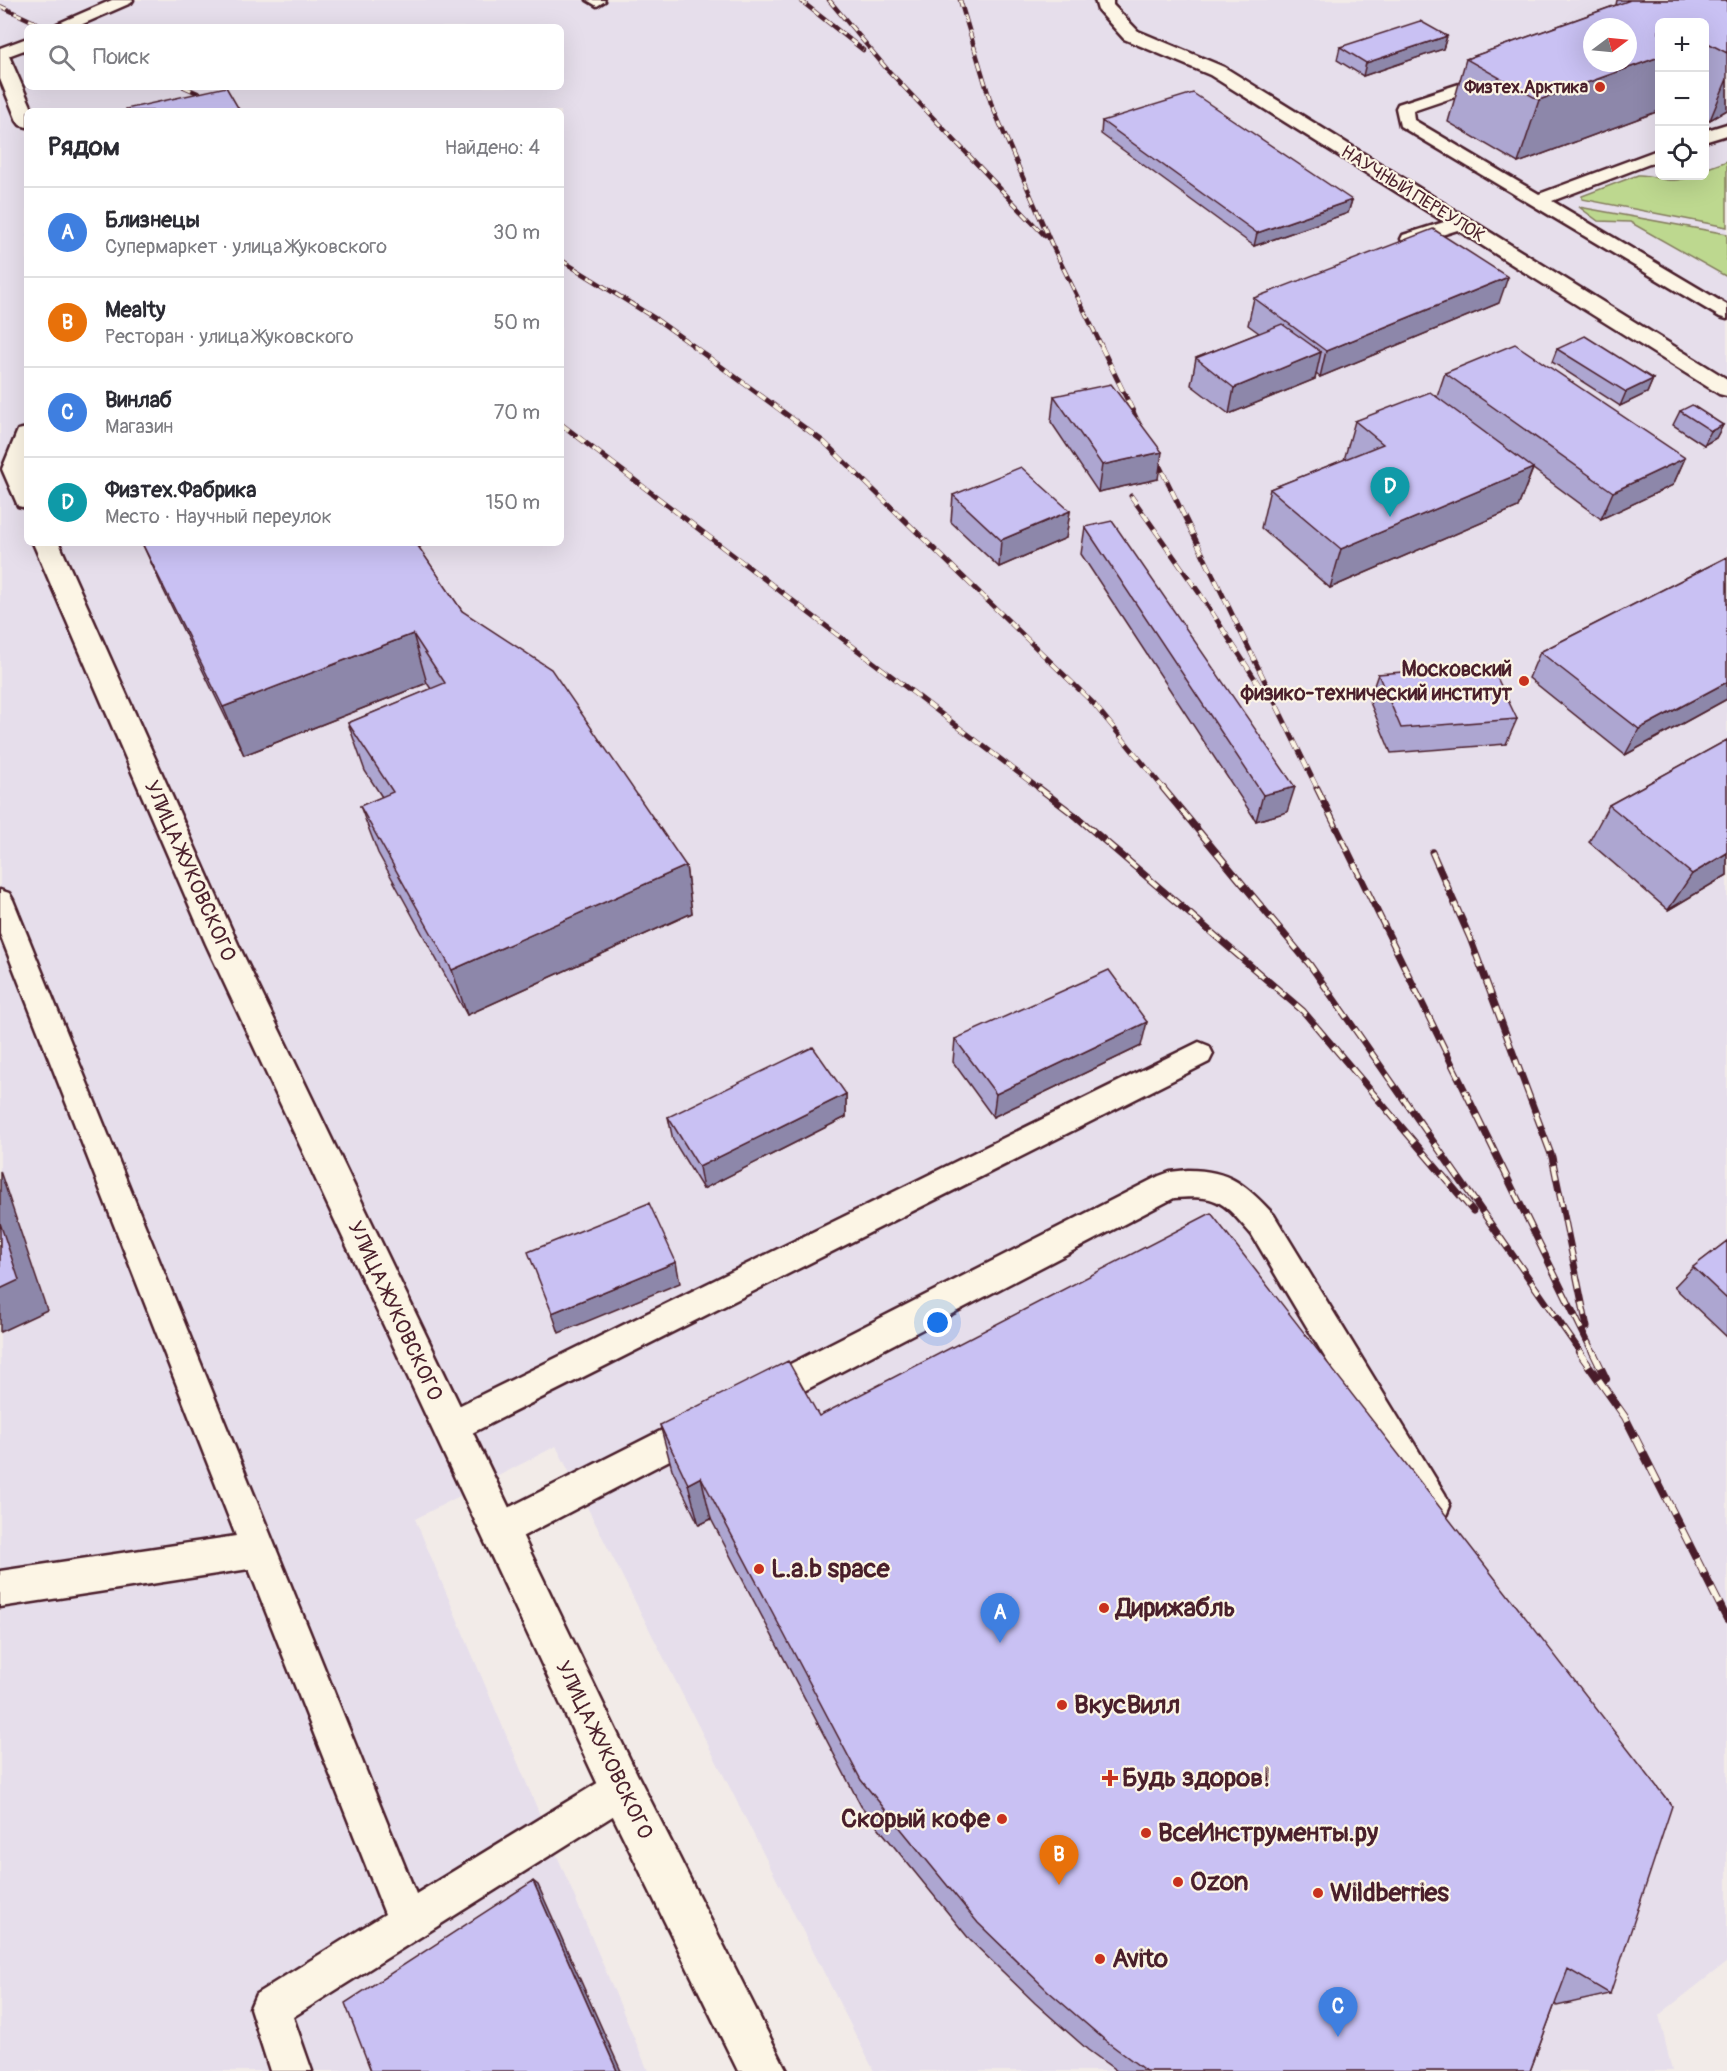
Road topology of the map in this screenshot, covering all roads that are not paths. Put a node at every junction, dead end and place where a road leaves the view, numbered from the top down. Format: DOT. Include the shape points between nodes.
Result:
graph roads {
  1 [pos="125,0"];
  2 [pos="1104,0"];
  3 [pos="70,24"];
  4 [pos="24,44"];
  5 [pos="0,55"];
  6 [pos="1515,71"];
  7 [pos="24,114"];
  8 [pos="1727,129"];
  9 [pos="1709,135"];
  10 [pos="1655,156"];
  11 [pos="1539,200"];
  12 [pos="1460,223"];
  13 [pos="1410,239"];
  14 [pos="1727,313"];
  15 [pos="1727,389"];
  16 [pos="24,441"];
  17 [pos="7,472"];
  18 [pos="24,496"];
  19 [pos="47,546"];
  20 [pos="0,900"];
  21 [pos="1199,1054"];
  22 [pos="450,1427"];
  23 [pos="1446,1528"];
  24 [pos="500,1530"];
  25 [pos="261,1550"];
  26 [pos="0,1589"];
  27 [pos="622,1789"];
  28 [pos="408,1923"];
  29 [pos="291,2071"];
  30 [pos="763,2071"];
  1 -- 3 [label="lane"];
  2 -- 12 [label="street, НАУЧНЫЙ ПЕРЕУЛОК" via="1104,6 1131,35 1217,71"];
  4 -- 5 [label="lane"];
  5 -- 7 [label="street"];
  6 -- 11 [label="lane" via="1404,108 1406,122"];
  8 -- 9 [label="lane"];
  10 -- 11 [label="lane"];
  11 -- 14 [label="lane"];
  12 -- 13 [label="lane"];
  12 -- 15 [label="street, НАУЧНЫЙ ПЕРЕУЛОК"];
  16 -- 17 [label="street"];
  17 -- 18 [label="street"];
  19 -- 22 [label="street, УЛИЦА ЖУКОВСКОГО" via="222,944"];
  20 -- 25 [label="lane"];
  21 -- 22 [label="lane"];
  22 -- 24 [label="street, УЛИЦА ЖУКОВСКОГО"];
  23 -- 24 [label="lane" via="1263,1225 1233,1191 1202,1182 1170,1185"];
  24 -- 27 [label="street, УЛИЦА ЖУКОВСКОГО"];
  25 -- 26 [label="lane"];
  25 -- 28 [label="lane"];
  27 -- 28 [label="lane"];
  27 -- 30 [label="street, УЛИЦА ЖУКОВСКОГО"];
  28 -- 29 [label="lane" via="270,2008"];
}
